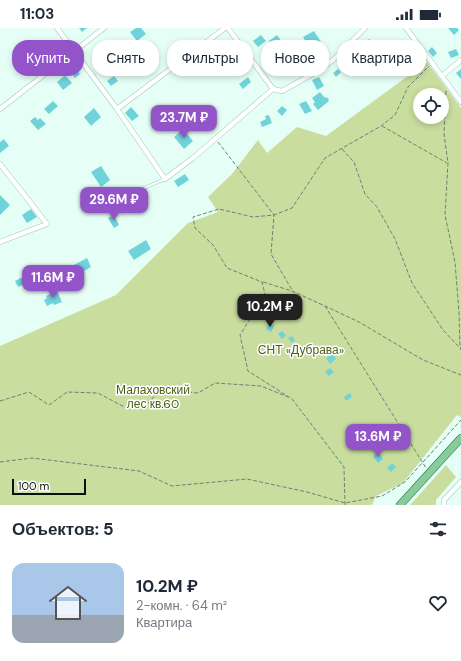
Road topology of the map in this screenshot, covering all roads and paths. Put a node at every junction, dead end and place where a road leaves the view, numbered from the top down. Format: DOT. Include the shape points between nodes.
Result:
graph roads {
  1 [pos="57,28"];
  2 [pos="104,28"];
  3 [pos="225,28"];
  4 [pos="228,28"];
  5 [pos="365,28"];
  6 [pos="406,28"];
  7 [pos="66,40"];
  8 [pos="84,43"];
  9 [pos="461,60"];
  10 [pos="432,63"];
  11 [pos="84,64"];
  12 [pos="42,76"];
  13 [pos="442,76"];
  14 [pos="447,83"];
  15 [pos="273,89"];
  16 [pos="461,102"];
  17 [pos="0,109"];
  18 [pos="117,109"];
  19 [pos="382,126"];
  20 [pos="215,138"];
  21 [pos="341,148"];
  22 [pos="448,163"];
  23 [pos="0,164"];
  24 [pos="165,179"];
  25 [pos="100,207"];
  26 [pos="274,215"];
  27 [pos="0,242"];
  28 [pos="262,282"];
  29 [pos="292,291"];
  30 [pos="325,306"];
  31 [pos="460,347"];
  32 [pos="461,350"];
  33 [pos="461,375"];
  34 [pos="292,399"];
  35 [pos="0,401"];
  36 [pos="461,420"];
  37 [pos="461,438"];
  38 [pos="0,462"];
  39 [pos="423,463"];
  40 [pos="428,473"];
  41 [pos="461,482"];
  42 [pos="345,504"];
  43 [pos="400,505"];
  44 [pos="444,505"];
  1 -- 7 [label="street"];
  2 -- 8 [label="street"];
  3 -- 18 [label="street"];
  4 -- 15 [label="street"];
  5 -- 15 [label="street" via="333,60 318,71 282,91"];
  6 -- 10 [label="street"];
  9 -- 13 [label="street"];
  10 -- 13 [label="street"];
  10 -- 19 [label="path" via="408,87 395,115"];
  11 -- 18 [label="street"];
  12 -- 17 [label="street"];
  13 -- 14 [label="street"];
  14 -- 16 [label="street"];
  14 -- 22 [label="path" via="444,134"];
  15 -- 20 [label="street"];
  18 -- 24 [label="street"];
  19 -- 21 [label="path"];
  19 -- 22 [label="path"];
  20 -- 24 [label="street"];
  20 -- 26 [label="path"];
  21 -- 26 [label="path" via="325,158 292,208"];
  21 -- 31 [label="path" via="354,162 365,194 377,207 396,239 412,283 443,330"];
  22 -- 31 [label="path" via="445,215 455,262"];
  23 -- 27 [label="street" via="47,224"];
  24 -- 25 [label="lane"];
  26 -- 28 [label="path" via="253,217 219,209 193,217 195,228 213,245 228,268"];
  26 -- 29 [label="path" via="271,254"];
  28 -- 29 [label="path"];
  28 -- 34 [label="path" via="265,294 240,335 248,371"];
  29 -- 30 [label="path"];
  30 -- 33 [label="path" via="359,322 423,360"];
  30 -- 39 [label="path"];
  31 -- 32 [label="path"];
  34 -- 35 [label="path" via="261,386 215,383 198,393 160,389 146,406 128,410 98,393 67,392 49,405 29,392"];
  34 -- 42 [label="path" via="344,467"];
  36 -- 39 [label="path"];
  37 -- 40 [label="main road"];
  38 -- 42 [label="path" via="32,458 139,471 172,486 247,479"];
  39 -- 40 [label="path"];
  39 -- 42 [label="path" via="405,482 382,496"];
  40 -- 43 [label="main road"];
  41 -- 44 [label="street" via="444,500"];
}
